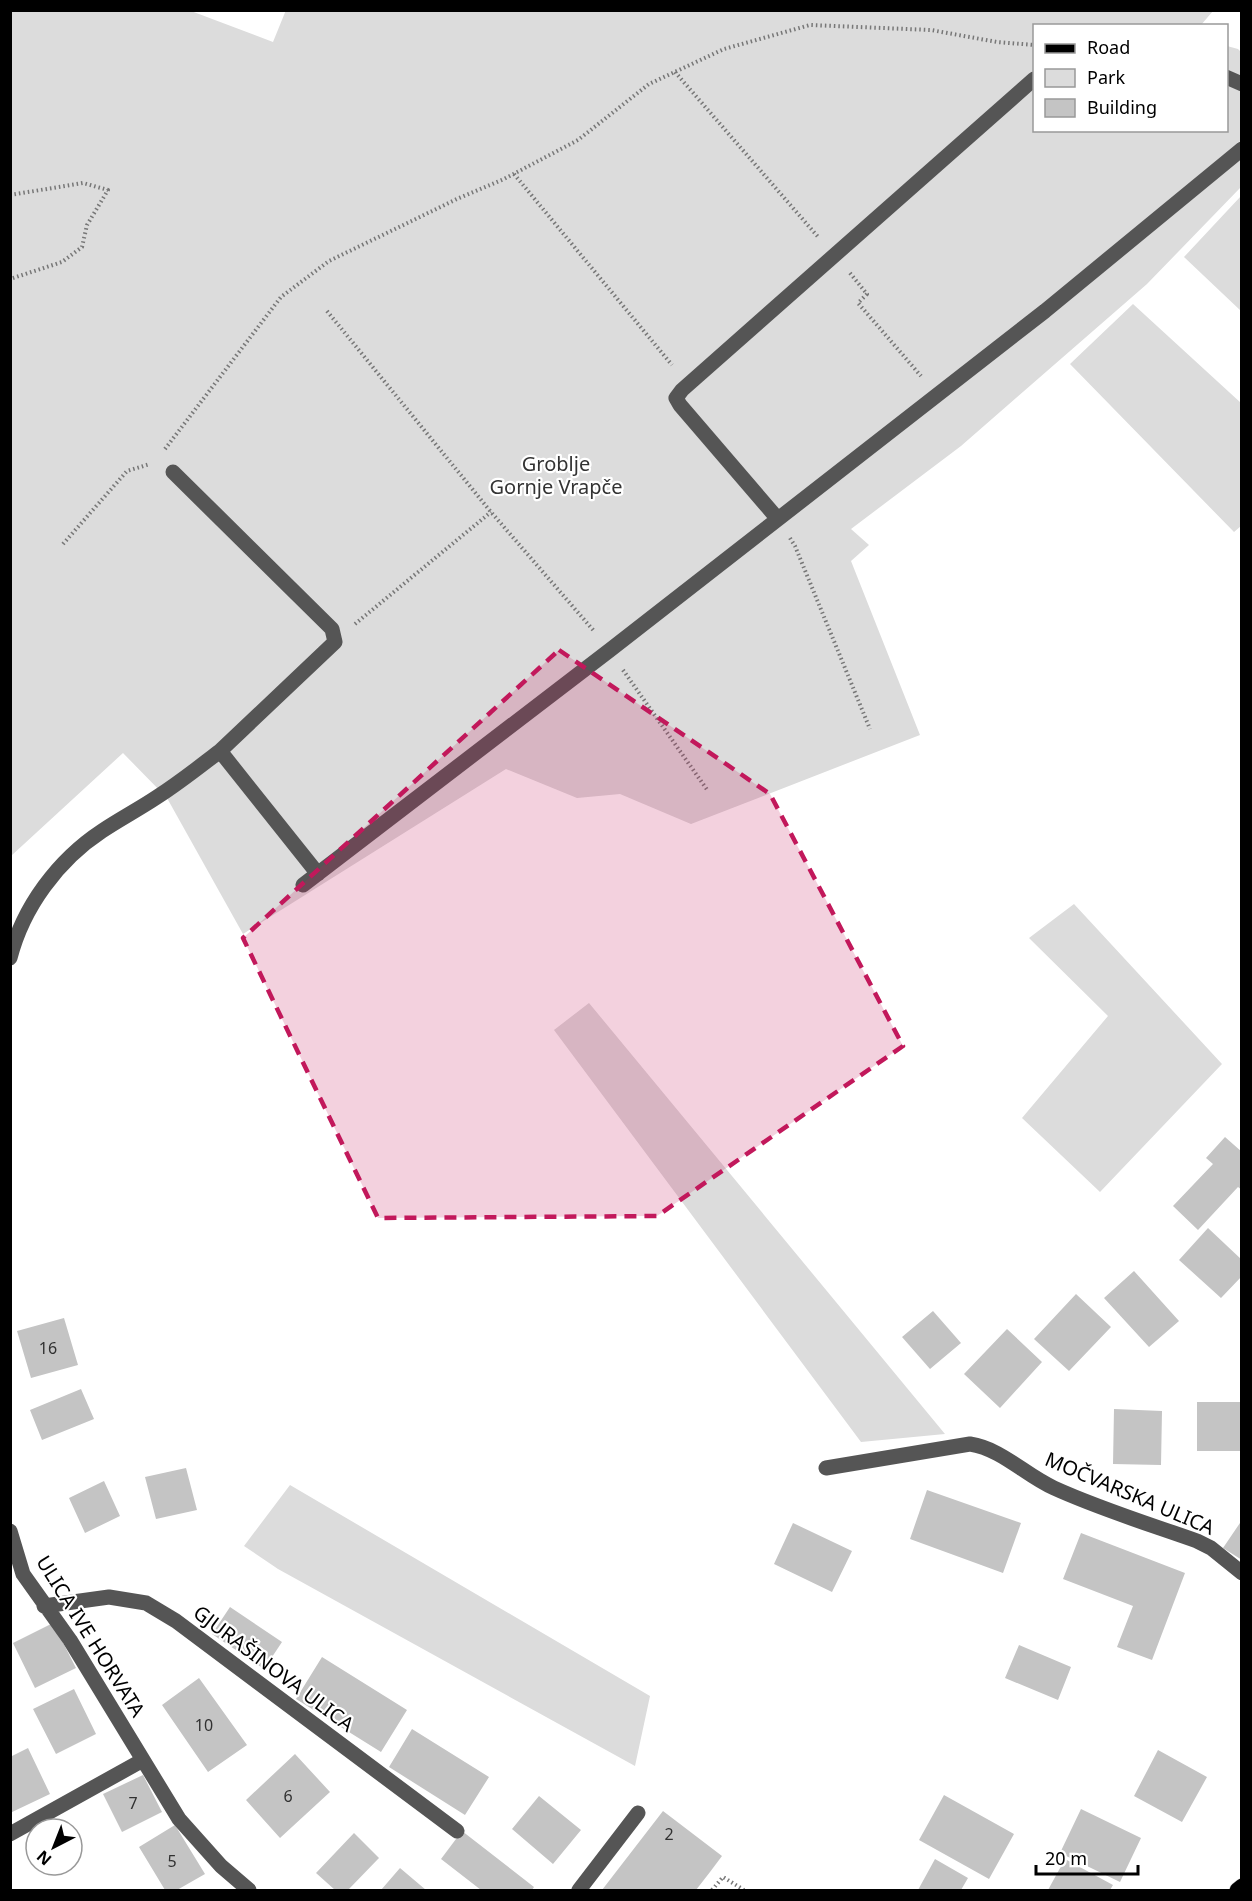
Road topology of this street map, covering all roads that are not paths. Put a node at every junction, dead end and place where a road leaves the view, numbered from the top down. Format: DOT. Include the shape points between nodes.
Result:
graph roads {
  1 [pos="1228,77"];
  2 [pos="1033,81"];
  3 [pos="1242,84"];
  4 [pos="1242,149"];
  5 [pos="173,472"];
  6 [pos="777,518"];
  7 [pos="220,751"];
  8 [pos="318,873"];
  9 [pos="303,885"];
  10 [pos="10,958"];
  11 [pos="826,1468"];
  12 [pos="10,1531"];
  13 [pos="1242,1573"];
  14 [pos="17,1576"];
  15 [pos="44,1606"];
  16 [pos="143,1760"];
  17 [pos="638,1813"];
  18 [pos="457,1831"];
  19 [pos="10,1834"];
  20 [pos="1242,1886"];
  21 [pos="249,1890"];
  22 [pos="579,1890"];
  23 [pos="1237,1890"];
  1 -- 3 [label="street"];
  2 -- 6 [label="street" via="676,398"];
  4 -- 6 [label="street" via="1045,311"];
  5 -- 7 [label="street" via="334,635 335,642"];
  6 -- 8 [label="street"];
  7 -- 8 [label="street"];
  7 -- 10 [label="street" via="159,796 100,832 70,858 32,903"];
  8 -- 9 [label="street"];
  11 -- 13 [label="street, MOČVARSKA ULICA" via="970,1444 983,1446 1052,1487 1197,1541"];
  12 -- 14 [label="street, ULICA IVE HORVATA"];
  14 -- 15 [label="street, ULICA IVE HORVATA"];
  15 -- 16 [label="street, ULICA IVE HORVATA" via="70,1640"];
  15 -- 18 [label="street, GJURAŠINOVA ULICA" via="109,1597 147,1603"];
  16 -- 19 [label="street"];
  16 -- 21 [label="street, ULICA IVE HORVATA" via="179,1819 221,1866"];
  17 -- 22 [label="street"];
  20 -- 23 [label="main road"];
}
